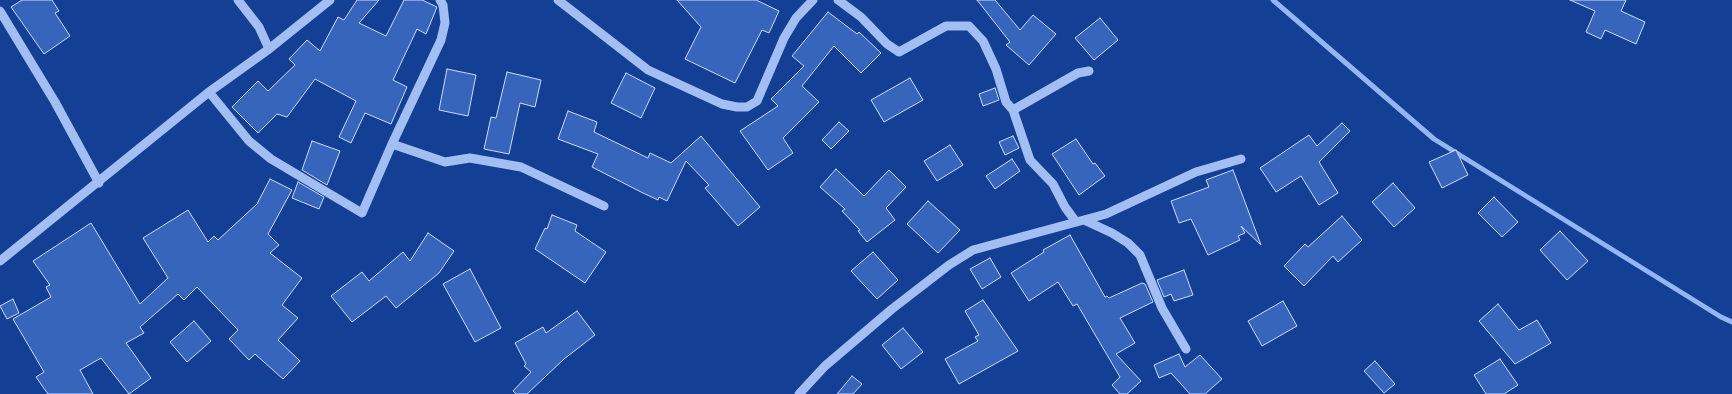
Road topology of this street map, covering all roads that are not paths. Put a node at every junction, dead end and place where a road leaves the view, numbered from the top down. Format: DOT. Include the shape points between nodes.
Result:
graph roads {
  1 [pos="238,0"];
  2 [pos="330,0"];
  3 [pos="440,0"];
  4 [pos="558,0"];
  5 [pos="813,0"];
  6 [pos="838,0"];
  7 [pos="0,11"];
  8 [pos="269,49"];
  9 [pos="1089,71"];
  10 [pos="209,92"];
  11 [pos="1013,110"];
  12 [pos="392,144"];
  13 [pos="1241,159"];
  14 [pos="99,183"];
  15 [pos="604,206"];
  16 [pos="1080,221"];
  17 [pos="0,261"];
  18 [pos="1186,349"];
  19 [pos="798,394"];
  1 -- 8 [label="street" via="259,27"];
  2 -- 8 [label="street"];
  3 -- 12 [label="street" via="444,23 440,40"];
  4 -- 5 [label="street" via="648,70 722,104 737,107 747,107 757,101 784,38 796,18"];
  6 -- 11 [label="street" via="899,52 946,26 969,26 983,41 1006,102"];
  7 -- 14 [label="street"];
  8 -- 10 [label="street"];
  9 -- 11 [label="street" via="1078,73"];
  10 -- 12 [label="street" via="249,141 264,153 362,213"];
  10 -- 14 [label="street"];
  11 -- 16 [label="street" via="1030,160 1053,184 1065,207"];
  12 -- 15 [label="street" via="445,162 470,158 520,167"];
  13 -- 16 [label="street" via="1196,172 1106,214"];
  14 -- 17 [label="street"];
  16 -- 18 [label="street" via="1112,233 1140,255 1162,308"];
  16 -- 19 [label="street" via="973,250 949,265 832,359"];
}
